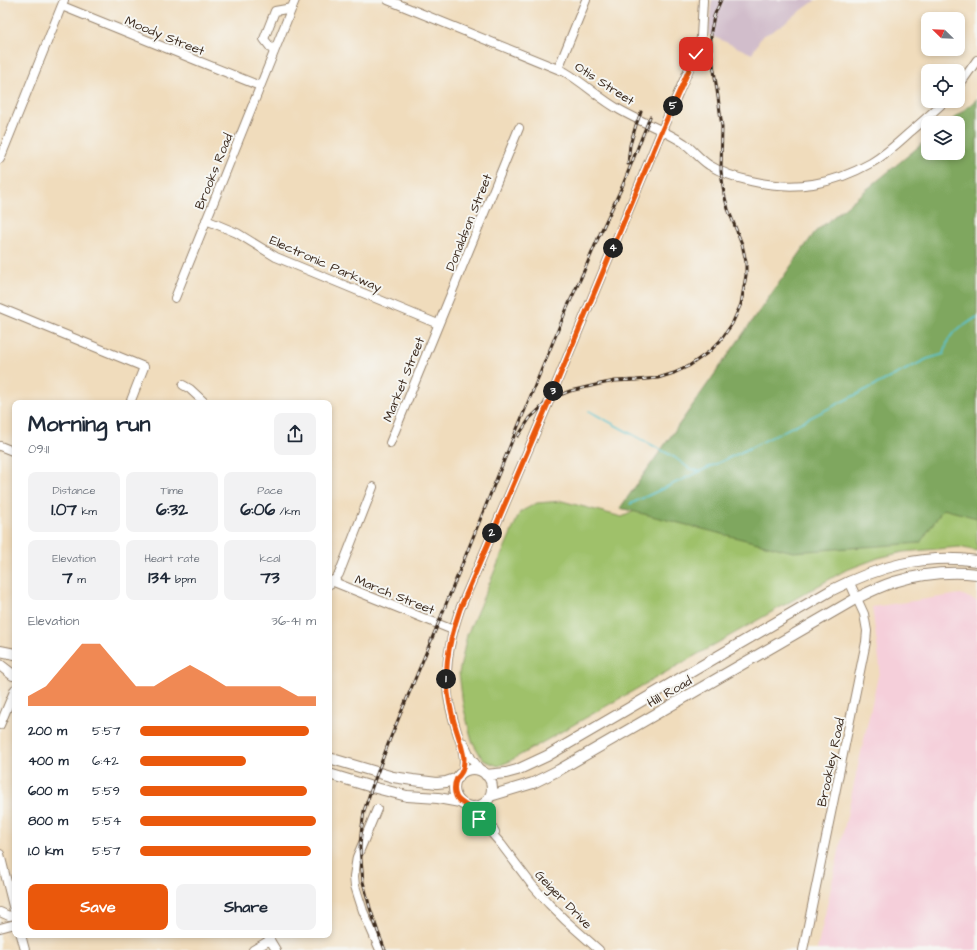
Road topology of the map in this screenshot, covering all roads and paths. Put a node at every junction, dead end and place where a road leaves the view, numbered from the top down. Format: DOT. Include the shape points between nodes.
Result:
graph roads {
  1 [pos="388,0"];
  2 [pos="586,0"];
  3 [pos="703,0"];
  4 [pos="63,3"];
  5 [pos="294,4"];
  6 [pos="274,52"];
  7 [pos="977,60"];
  8 [pos="558,69"];
  9 [pos="965,77"];
  10 [pos="260,86"];
  11 [pos="937,108"];
  12 [pos="519,128"];
  13 [pos="662,130"];
  14 [pos="0,159"];
  15 [pos="206,220"];
  16 [pos="174,298"];
  17 [pos="0,308"];
  18 [pos="438,324"];
  19 [pos="183,386"];
  20 [pos="131,400"];
  21 [pos="202,400"];
  22 [pos="390,443"];
  23 [pos="0,446"];
  24 [pos="12,451"];
  25 [pos="373,487"];
  26 [pos="977,561"];
  27 [pos="977,574"];
  28 [pos="332,580"];
  29 [pos="849,581"];
  30 [pos="332,583"];
  31 [pos="857,598"];
  32 [pos="453,630"];
  33 [pos="0,651"];
  34 [pos="12,653"];
  35 [pos="0,665"];
  36 [pos="12,672"];
  37 [pos="12,696"];
  38 [pos="452,715"];
  39 [pos="0,725"];
  40 [pos="332,759"];
  41 [pos="485,774"];
  42 [pos="332,775"];
  43 [pos="459,776"];
  44 [pos="489,797"];
  45 [pos="464,804"];
  46 [pos="377,809"];
  47 [pos="501,844"];
  48 [pos="0,854"];
  49 [pos="12,901"];
  50 [pos="0,912"];
  51 [pos="12,916"];
  52 [pos="12,925"];
  53 [pos="0,928"];
  54 [pos="22,938"];
  55 [pos="25,950"];
  56 [pos="253,950"];
  57 [pos="276,950"];
  58 [pos="380,950"];
  59 [pos="599,950"];
  60 [pos="803,950"];
  1 -- 8 [label="street, Otis Street"];
  2 -- 8 [label="street"];
  3 -- 13 [label="street" via="699,46"];
  4 -- 10 [label="street, Moody Street"];
  4 -- 14 [label="street"];
  5 -- 6 [label="street, Brooks Road"];
  5 -- 6 [label="street, Brooks Road" via="276,11 264,39"];
  6 -- 10 [label="street, Brooks Road"];
  7 -- 9 [label="street"];
  8 -- 13 [label="street, Otis Street" via="574,77 619,110"];
  10 -- 15 [label="street, Brooks Road"];
  11 -- 13 [label="street, Otis Street" via="891,149 871,163 851,174 810,185 768,185 726,174 709,165 685,144"];
  12 -- 18 [label="street, Donaldson Street"];
  13 -- 32 [label="street"];
  15 -- 16 [label="street, Brooks Road"];
  15 -- 18 [label="street, Electronic Parkway" via="237,233 276,257"];
  17 -- 20 [label="street" via="144,367"];
  18 -- 22 [label="street, Market Street"];
  19 -- 21 [label="street"];
  23 -- 24 [label="street"];
  25 -- 28 [label="street" via="339,574"];
  26 -- 29 [label="main road, Hill Road" via="924,560 876,570"];
  27 -- 31 [label="main road, Hill Road" via="920,576 894,582"];
  29 -- 31 [label="street, Brookley Road"];
  29 -- 41 [label="main road, Hill Road" via="547,756 506,773"];
  30 -- 32 [label="street, March Street"];
  31 -- 44 [label="main road, Hill Road" via="559,770 533,783"];
  31 -- 60 [label="street, Brookley Road" via="867,626 866,642"];
  32 -- 38 [label="street" via="446,670"];
  33 -- 34 [label="main road"];
  35 -- 36 [label="main road"];
  37 -- 39 [label="street"];
  38 -- 41 [label="street" via="471,758"];
  38 -- 43 [label="street" via="464,759"];
  40 -- 43 [label="main road" via="413,780 437,783"];
  41 -- 43 [label="main road" via="472,770"];
  41 -- 44 [label="main road" via="491,785"];
  42 -- 45 [label="main road" via="407,796 438,798"];
  43 -- 45 [label="main road" via="454,788 457,798"];
  44 -- 45 [label="main road" via="479,806"];
  44 -- 47 [label="street, Geiger Drive" via="487,817"];
  45 -- 47 [label="street, Geiger Drive"];
  46 -- 58 [label="street" via="357,857 354,876 363,911"];
  47 -- 59 [label="street, Geiger Drive" via="549,904"];
  48 -- 49 [label="street"];
  50 -- 51 [label="street"];
  52 -- 53 [label="street"];
  54 -- 55 [label="street"];
  56 -- 57 [label="street" via="270,940"];
}
